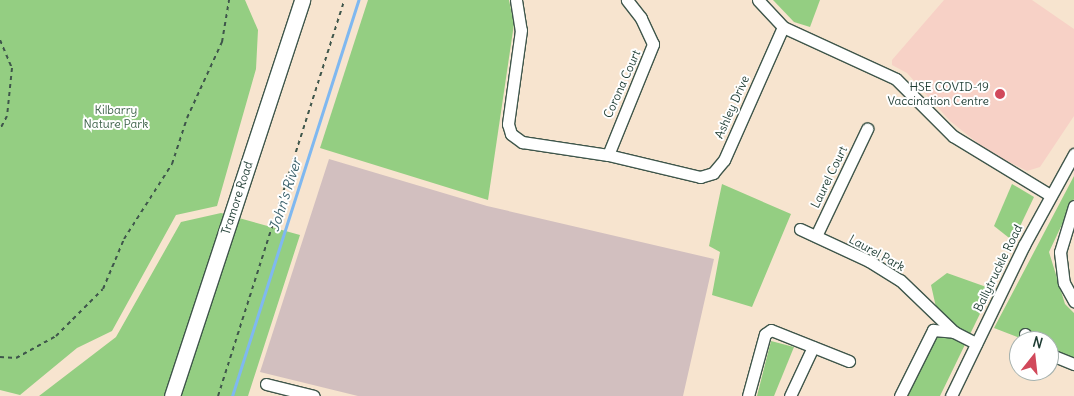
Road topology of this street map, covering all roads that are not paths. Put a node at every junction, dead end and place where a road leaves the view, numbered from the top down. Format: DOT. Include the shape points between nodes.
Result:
graph roads {
  1 [pos="302,0"];
  2 [pos="516,0"];
  3 [pos="627,0"];
  4 [pos="758,0"];
  5 [pos="783,27"];
  6 [pos="867,129"];
  7 [pos="1074,154"];
  8 [pos="608,155"];
  9 [pos="1050,195"];
  10 [pos="1074,206"];
  11 [pos="800,229"];
  12 [pos="816,236"];
  13 [pos="1074,301"];
  14 [pos="954,332"];
  15 [pos="976,342"];
  16 [pos="813,347"];
  17 [pos="1059,358"];
  18 [pos="849,360"];
  19 [pos="1074,364"];
  20 [pos="266,384"];
  21 [pos="172,396"];
  22 [pos="314,396"];
  23 [pos="748,396"];
  24 [pos="790,396"];
  25 [pos="900,396"];
  26 [pos="951,396"];
  1 -- 21 [label="main road, Tramore Road"];
  2 -- 8 [label="street, Ashley Drive" via="521,30 508,124 511,134 522,142"];
  3 -- 8 [label="street, Corona Court" via="641,18 653,44"];
  4 -- 5 [label="street"];
  5 -- 8 [label="street, Ashley Drive" via="724,160 713,173 700,177"];
  5 -- 9 [label="street" via="896,79 953,136"];
  6 -- 12 [label="street, Laurel Court"];
  7 -- 9 [label="street, Ballytruckle Road"];
  9 -- 15 [label="street, Ballytruckle Road"];
  10 -- 13 [label="street" via="1060,252 1064,283"];
  11 -- 12 [label="street, Laurel Park"];
  12 -- 14 [label="street, Laurel Park" via="900,280"];
  14 -- 15 [label="street, Laurel Park"];
  14 -- 25 [label="street, Laurel Park" via="933,330"];
  15 -- 26 [label="street, Ballytruckle Road"];
  16 -- 18 [label="street"];
  16 -- 23 [label="street" via="771,330 765,334"];
  16 -- 24 [label="street"];
  17 -- 19 [label="street"];
  20 -- 22 [label="street"];
}
